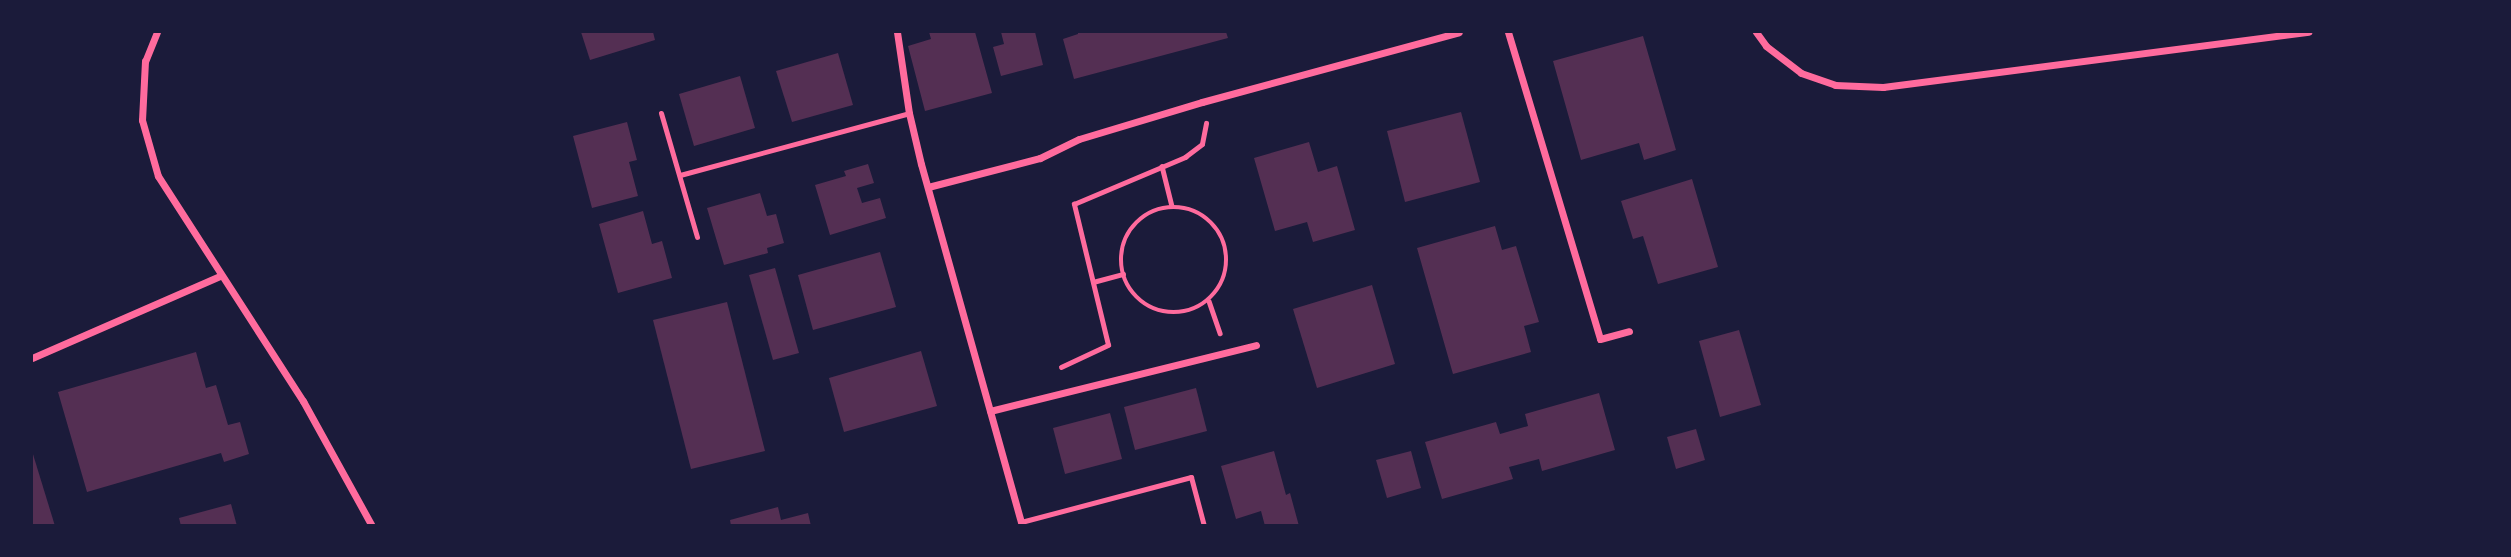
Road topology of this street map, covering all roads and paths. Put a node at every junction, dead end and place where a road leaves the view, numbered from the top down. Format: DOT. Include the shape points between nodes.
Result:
graph roads {
  1 [pos="157,32"];
  2 [pos="897,32"];
  3 [pos="1459,32"];
  4 [pos="1508,32"];
  5 [pos="1756,32"];
  6 [pos="2308,32"];
  7 [pos="2274,34"];
  8 [pos="1202,102"];
  9 [pos="661,113"];
  10 [pos="909,113"];
  11 [pos="1161,166"];
  12 [pos="680,174"];
  13 [pos="928,187"];
  14 [pos="1172,206"];
  15 [pos="697,237"];
  16 [pos="1123,274"];
  17 [pos="220,276"];
  18 [pos="1093,282"];
  19 [pos="1209,301"];
  20 [pos="1629,331"];
  21 [pos="1256,345"];
  22 [pos="1227,352"];
  23 [pos="32,358"];
  24 [pos="1061,367"];
  25 [pos="990,411"];
  26 [pos="1022,524"];
  27 [pos="372,526"];
  28 [pos="1204,526"];
  1 -- 17 [label="street" via="145,61 142,120 158,176"];
  2 -- 10 [label="street"];
  3 -- 8 [label="street"];
  4 -- 20 [label="street" via="1600,339"];
  5 -- 7 [label="street" via="1766,46 1801,73 1835,85 1883,87"];
  6 -- 7 [label="street"];
  8 -- 11 [label="path" via="1207,128 1202,144"];
  8 -- 13 [label="street" via="1079,139 1040,158"];
  9 -- 12 [label="lane"];
  10 -- 12 [label="lane"];
  10 -- 13 [label="street"];
  11 -- 14 [label="path"];
  11 -- 18 [label="path" via="1074,204"];
  12 -- 15 [label="lane"];
  13 -- 25 [label="street"];
  14 -- 16 [label="path" via="1139,219 1128,233 1122,250"];
  14 -- 19 [label="path" via="1205,216 1225,242 1226,275"];
  16 -- 18 [label="path"];
  16 -- 19 [label="path" via="1137,299 1165,313 1188,312"];
  17 -- 23 [label="street"];
  17 -- 27 [label="street" via="303,401"];
  18 -- 24 [label="path" via="1108,345"];
  19 -- 22 [label="path"];
  21 -- 22 [label="street"];
  22 -- 25 [label="street"];
  25 -- 26 [label="street"];
  26 -- 28 [label="lane" via="1191,477"];
}
